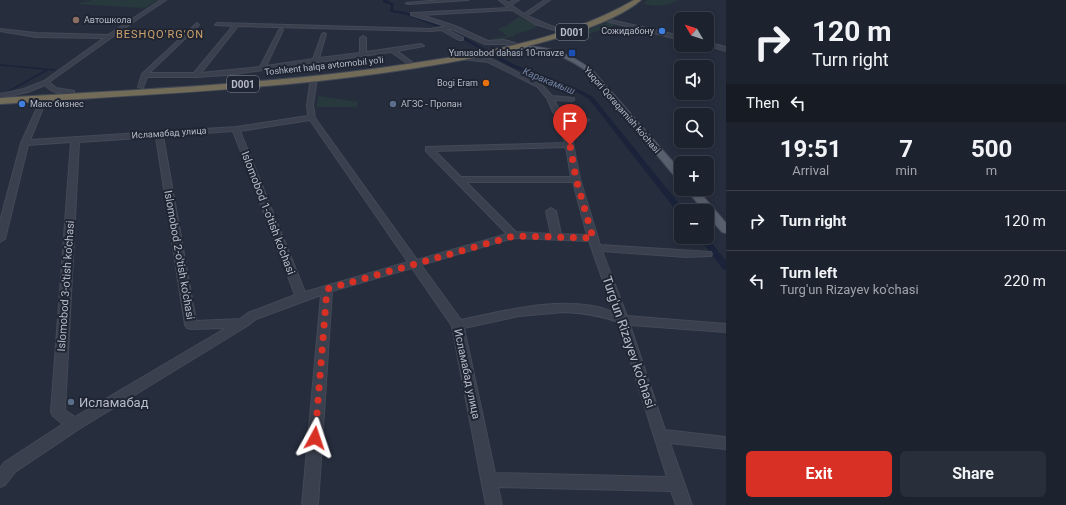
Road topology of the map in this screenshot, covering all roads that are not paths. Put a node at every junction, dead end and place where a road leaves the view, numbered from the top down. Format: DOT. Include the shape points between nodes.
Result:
graph roads {
  1 [pos="164,0"];
  2 [pos="466,0"];
  3 [pos="501,0"];
  4 [pos="517,0"];
  5 [pos="548,0"];
  6 [pos="629,0"];
  7 [pos="638,0"];
  8 [pos="408,3"];
  9 [pos="510,7"];
  10 [pos="524,16"];
  11 [pos="604,19"];
  12 [pos="197,24"];
  13 [pos="217,24"];
  14 [pos="237,24"];
  15 [pos="578,25"];
  16 [pos="586,27"];
  17 [pos="453,28"];
  18 [pos="442,29"];
  19 [pos="0,30"];
  20 [pos="281,30"];
  21 [pos="562,31"];
  22 [pos="324,34"];
  23 [pos="674,36"];
  24 [pos="108,37"];
  25 [pos="556,37"];
  26 [pos="363,38"];
  27 [pos="461,39"];
  28 [pos="421,46"];
  29 [pos="511,46"];
  30 [pos="558,46"];
  31 [pos="714,46"];
  32 [pos="548,48"];
  33 [pos="726,49"];
  34 [pos="392,50"];
  35 [pos="482,52"];
  36 [pos="363,54"];
  37 [pos="463,58"];
  38 [pos="316,60"];
  39 [pos="410,63"];
  40 [pos="262,68"];
  41 [pos="234,72"];
  42 [pos="144,75"];
  43 [pos="196,75"];
  44 [pos="314,78"];
  45 [pos="233,80"];
  46 [pos="46,82"];
  47 [pos="215,84"];
  48 [pos="141,87"];
  49 [pos="72,92"];
  50 [pos="96,92"];
  51 [pos="0,97"];
  52 [pos="44,98"];
  53 [pos="550,98"];
  54 [pos="572,99"];
  55 [pos="0,101"];
  56 [pos="312,118"];
  57 [pos="586,120"];
  58 [pos="236,129"];
  59 [pos="566,129"];
  60 [pos="159,133"];
  61 [pos="75,139"];
  62 [pos="25,143"];
  63 [pos="570,145"];
  64 [pos="674,158"];
  65 [pos="674,169"];
  66 [pos="576,179"];
  67 [pos="458,180"];
  68 [pos="697,196"];
  69 [pos="707,196"];
  70 [pos="551,211"];
  71 [pos="726,217"];
  72 [pos="726,230"];
  73 [pos="514,236"];
  74 [pos="557,237"];
  75 [pos="0,239"];
  76 [pos="595,243"];
  77 [pos="707,254"];
  78 [pos="416,264"];
  79 [pos="327,289"];
  80 [pos="301,297"];
  81 [pos="623,320"];
  82 [pos="243,323"];
  83 [pos="458,325"];
  84 [pos="726,328"];
  85 [pos="74,425"];
  86 [pos="660,436"];
  87 [pos="726,443"];
  88 [pos="0,480"];
  89 [pos="490,480"];
  90 [pos="677,484"];
  91 [pos="310,505"];
  92 [pos="494,505"];
  93 [pos="684,505"];
  1 -- 24 [label="street"];
  2 -- 8 [label="street"];
  3 -- 9 [label="street"];
  4 -- 9 [label="street"];
  5 -- 10 [label="street"];
  6 -- 15 [label="highway, Toshkent halqa avtomobil yo'li / D001"];
  7 -- 11 [label="highway, Toshkent halqa avtomobil yo'li / D001"];
  9 -- 10 [label="street"];
  9 -- 17 [label="street" via="413,14"];
  10 -- 21 [label="street"];
  11 -- 16 [label="highway, Toshkent halqa avtomobil yo'li / D001"];
  11 -- 23 [label="street"];
  12 -- 42 [label="street"];
  13 -- 14 [label="street"];
  14 -- 18 [label="street"];
  14 -- 43 [label="street"];
  15 -- 16 [label="highway"];
  15 -- 21 [label="highway, Toshkent halqa avtomobil yo'li / D001"];
  16 -- 25 [label="highway, Toshkent halqa avtomobil yo'li / D001"];
  17 -- 18 [label="street"];
  17 -- 29 [label="street" via="487,43 504,42"];
  18 -- 27 [label="street"];
  19 -- 24 [label="street" via="36,35"];
  20 -- 40 [label="street"];
  21 -- 29 [label="highway, Toshkent halqa avtomobil yo'li / D001"];
  22 -- 38 [label="street"];
  24 -- 46 [label="street"];
  25 -- 29 [label="highway, Toshkent halqa avtomobil yo'li / D001"];
  25 -- 30 [label="main road" via="553,42"];
  26 -- 36 [label="street"];
  28 -- 34 [label="street"];
  29 -- 32 [label="main road, Yuqori Qoraqamish ko'chasi"];
  29 -- 35 [label="highway, Toshkent halqa avtomobil yo'li / D001"];
  30 -- 32 [label="main road" via="542,46"];
  30 -- 64 [label="main road, Yuqori Qoraqamish ko'chasi" via="593,67"];
  31 -- 33 [label="street"];
  32 -- 65 [label="main road, Yuqori Qoraqamish ko'chasi" via="570,56 590,71"];
  34 -- 36 [label="street"];
  34 -- 39 [label="street"];
  35 -- 37 [label="highway, Toshkent halqa avtomobil yo'li / D001"];
  35 -- 39 [label="highway, Toshkent halqa avtomobil yo'li / D001"];
  36 -- 38 [label="street"];
  37 -- 44 [label="highway, Toshkent halqa avtomobil yo'li / D001"];
  37 -- 53 [label="street" via="489,60 540,86"];
  38 -- 40 [label="street"];
  39 -- 47 [label="highway, Toshkent halqa avtomobil yo'li / D001"];
  40 -- 41 [label="street"];
  41 -- 43 [label="street"];
  41 -- 45 [label="street"];
  42 -- 43 [label="street"];
  42 -- 48 [label="street"];
  44 -- 47 [label="highway, Toshkent halqa avtomobil yo'li / D001"];
  44 -- 56 [label="street" via="310,105"];
  46 -- 49 [label="street" via="55,90"];
  46 -- 51 [label="street" via="26,91"];
  47 -- 48 [label="highway, Toshkent halqa avtomobil yo'li / D001"];
  47 -- 50 [label="highway, Toshkent halqa avtomobil yo'li / D001"];
  48 -- 50 [label="highway, Toshkent halqa avtomobil yo'li / D001"];
  49 -- 50 [label="highway, Toshkent halqa avtomobil yo'li / D001"];
  49 -- 51 [label="highway, Toshkent halqa avtomobil yo'li / D001"];
  50 -- 52 [label="highway, Toshkent halqa avtomobil yo'li / D001"];
  52 -- 55 [label="highway, Toshkent halqa avtomobil yo'li / D001"];
  52 -- 62 [label="street"];
  53 -- 54 [label="street"];
  53 -- 57 [label="street" via="561,117"];
  56 -- 58 [label="street, Исламабад улица"];
  56 -- 78 [label="street, Исламабад улица"];
  58 -- 60 [label="street, Исламабад улица"];
  58 -- 80 [label="street, Islomobod 1-o'tish ko'chasi"];
  59 -- 63 [label="street, Turg'un Rizayev ko'chasi"];
  60 -- 61 [label="street, Исламабад улица"];
  60 -- 82 [label="street, Islomobod 2-o'tish ko'chasi" via="191,325"];
  61 -- 62 [label="street, Исламабад улица"];
  61 -- 85 [label="street, Islomobod 3-o'tish ko'chasi" via="58,412"];
  62 -- 75 [label="street"];
  63 -- 66 [label="street, Turg'un Rizayev ko'chasi"];
  63 -- 67 [label="street" via="429,149"];
  66 -- 67 [label="street"];
  66 -- 76 [label="street, Turg'un Rizayev ko'chasi"];
  67 -- 73 [label="street"];
  68 -- 72 [label="main road"];
  69 -- 71 [label="main road"];
  70 -- 74 [label="street"];
  73 -- 74 [label="street"];
  73 -- 78 [label="street"];
  74 -- 76 [label="street"];
  76 -- 77 [label="street"];
  76 -- 81 [label="street, Turg'un Rizayev ko'chasi"];
  78 -- 79 [label="street"];
  78 -- 83 [label="street, Исламабад улица"];
  79 -- 80 [label="street"];
  79 -- 91 [label="street"];
  80 -- 82 [label="street" via="252,316"];
  81 -- 83 [label="street" via="613,314 584,308 519,311"];
  81 -- 84 [label="street"];
  81 -- 86 [label="street, Turg'un Rizayev ko'chasi"];
  82 -- 85 [label="street"];
  83 -- 89 [label="street, Исламабад улица"];
  85 -- 88 [label="street" via="10,467"];
  86 -- 87 [label="street"];
  86 -- 90 [label="street, Turg'un Rizayev ko'chasi"];
  89 -- 90 [label="street"];
  89 -- 92 [label="street, Исламабад улица"];
  90 -- 93 [label="street, Turg'un Rizayev ko'chasi"];
}
